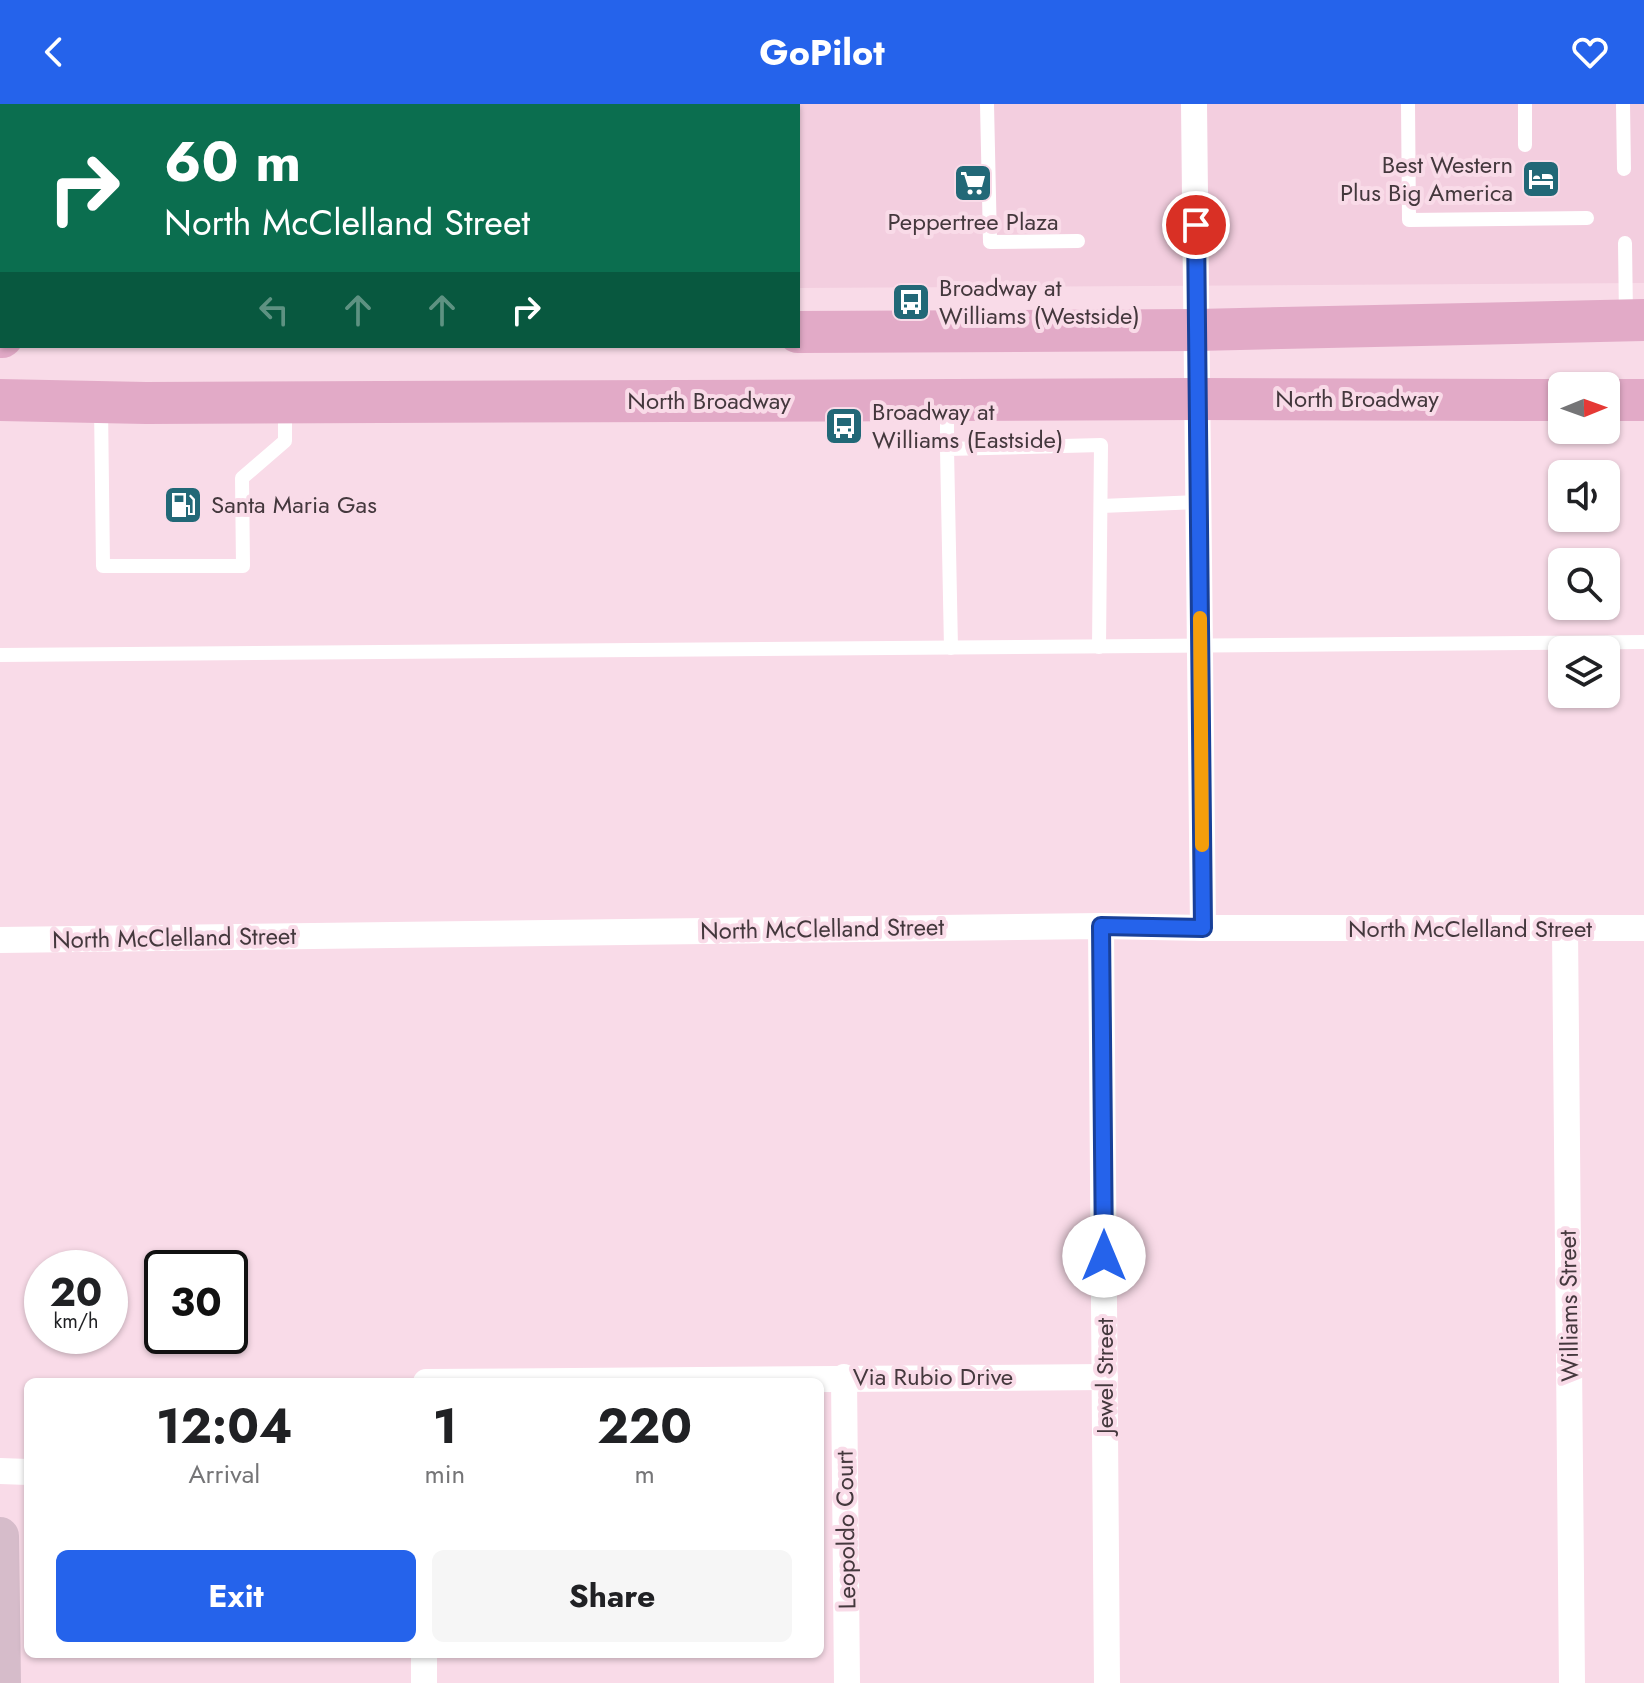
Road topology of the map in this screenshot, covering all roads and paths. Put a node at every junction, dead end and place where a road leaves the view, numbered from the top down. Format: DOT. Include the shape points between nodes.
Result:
graph roads {
  1 [pos="987,104"];
  2 [pos="1194,104"];
  3 [pos="1408,104"];
  4 [pos="1525,104"];
  5 [pos="1623,104"];
  6 [pos="1525,145"];
  7 [pos="1624,169"];
  8 [pos="1587,218"];
  9 [pos="1078,241"];
  10 [pos="1625,243"];
  11 [pos="1635,321"];
  12 [pos="1197,330"];
  13 [pos="800,332"];
  14 [pos="1198,399"];
  15 [pos="0,400"];
  16 [pos="947,400"];
  17 [pos="1548,400"];
  18 [pos="1620,400"];
  19 [pos="1644,400"];
  20 [pos="101,402"];
  21 [pos="285,402"];
  22 [pos="947,449"];
  23 [pos="1199,502"];
  24 [pos="1101,506"];
  25 [pos="1644,642"];
  26 [pos="1201,646"];
  27 [pos="1099,647"];
  28 [pos="951,648"];
  29 [pos="0,655"];
  30 [pos="1101,926"];
  31 [pos="1203,928"];
  32 [pos="1644,928"];
  33 [pos="1565,929"];
  34 [pos="0,940"];
  35 [pos="844,1377"];
  36 [pos="1105,1377"];
  37 [pos="760,1378"];
  38 [pos="0,1471"];
  39 [pos="24,1472"];
  40 [pos="0,1536"];
  41 [pos="424,1658"];
  42 [pos="2,1683"];
  43 [pos="424,1683"];
  44 [pos="847,1683"];
  45 [pos="1107,1683"];
  46 [pos="1572,1683"];
  1 -- 9 [label="lane" via="990,242"];
  2 -- 12 [label="street"];
  3 -- 8 [label="lane" via="1409,220"];
  4 -- 6 [label="lane"];
  5 -- 7 [label="lane"];
  10 -- 11 [label="lane"];
  11 -- 12 [label="main road"];
  12 -- 13 [label="main road"];
  12 -- 14 [label="street"];
  14 -- 16 [label="main road, North Broadway"];
  14 -- 17 [label="main road, North Broadway"];
  14 -- 23 [label="street"];
  15 -- 20 [label="main road, North Broadway"];
  16 -- 21 [label="main road, North Broadway"];
  16 -- 22 [label="lane"];
  18 -- 19 [label="main road"];
  20 -- 21 [label="main road, North Broadway"];
  20 -- 21 [label="lane" via="103,566 243,566 242,478 285,441"];
  22 -- 24 [label="lane" via="1101,445"];
  22 -- 28 [label="lane"];
  23 -- 24 [label="lane"];
  23 -- 26 [label="street"];
  24 -- 27 [label="lane"];
  25 -- 26 [label="lane"];
  26 -- 27 [label="lane"];
  26 -- 31 [label="street"];
  27 -- 28 [label="lane"];
  28 -- 29 [label="lane"];
  30 -- 31 [label="street, North McClelland Street"];
  30 -- 34 [label="street, North McClelland Street"];
  30 -- 36 [label="street, Jewel Street"];
  31 -- 33 [label="street, North McClelland Street"];
  32 -- 33 [label="street, North McClelland Street"];
  33 -- 46 [label="street, Williams Street"];
  35 -- 36 [label="street, Via Rubio Drive"];
  35 -- 37 [label="street, Via Rubio Drive"];
  35 -- 44 [label="street, Leopoldo Court"];
  36 -- 45 [label="street, Jewel Street"];
  38 -- 39 [label="street"];
  40 -- 42 [label="main road"];
  41 -- 43 [label="street"];
}
